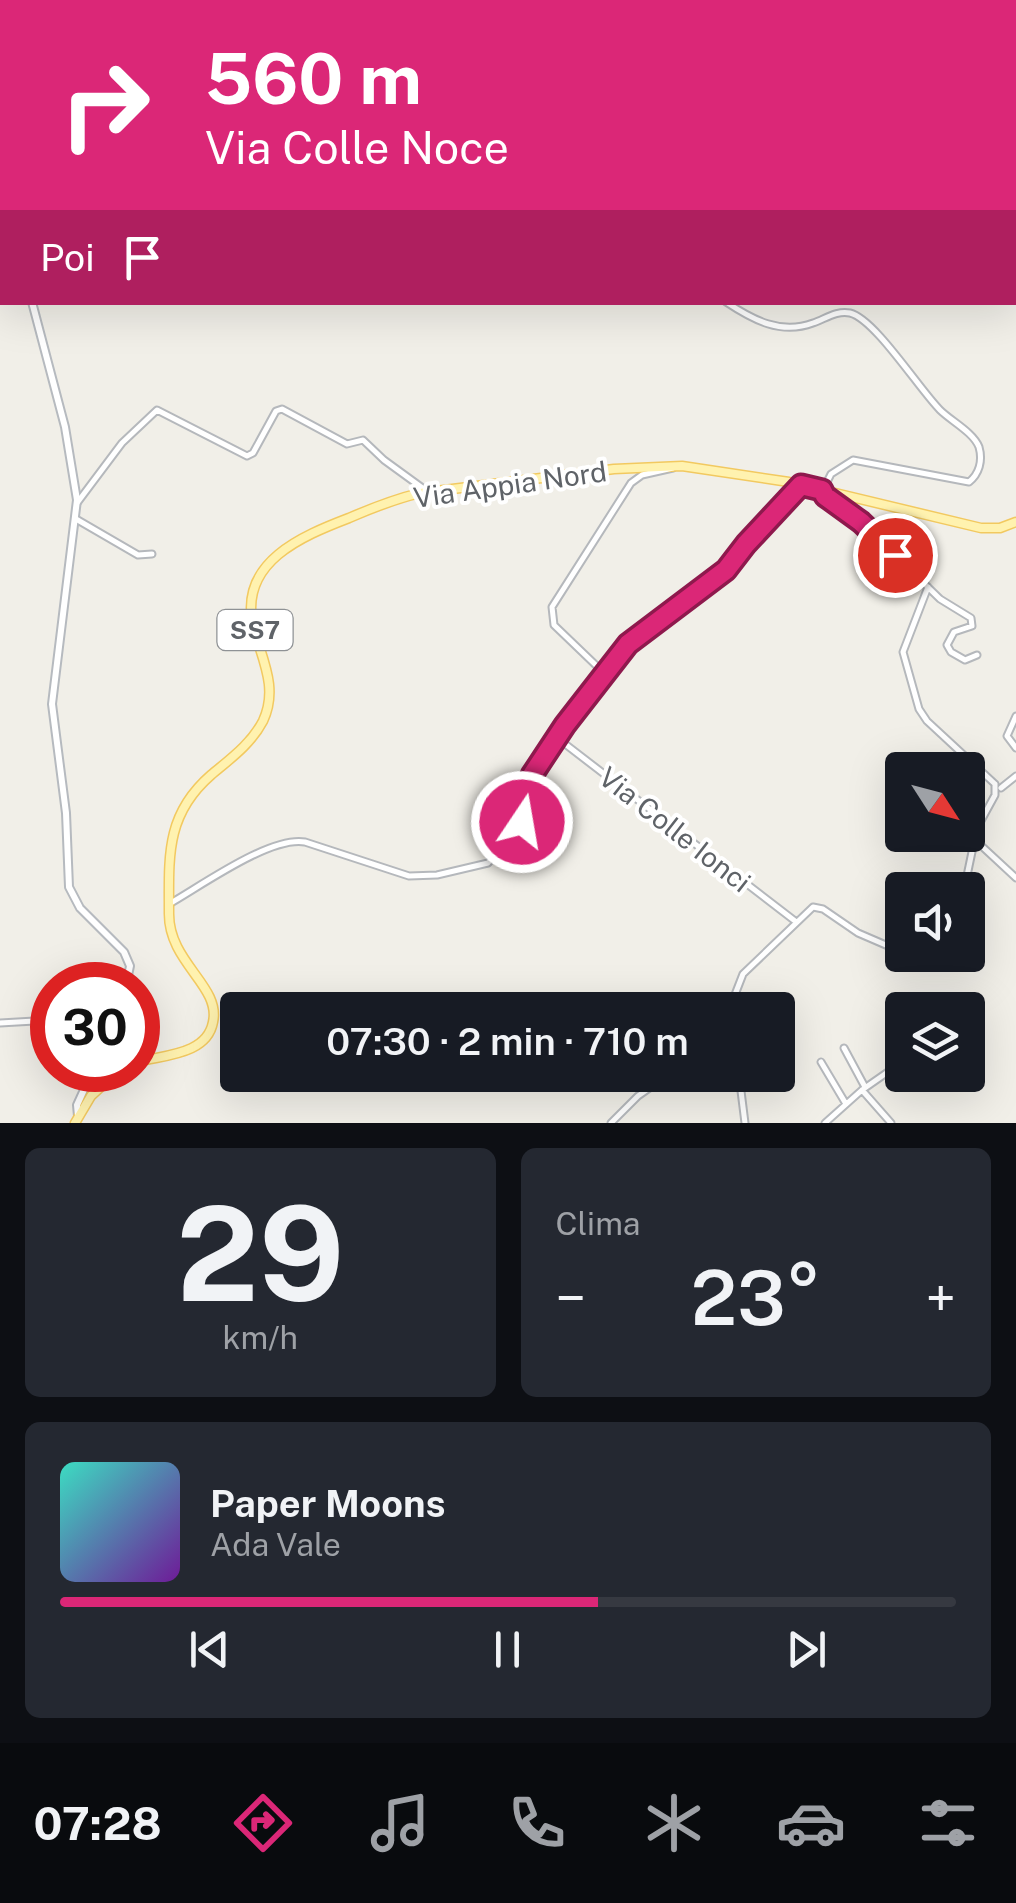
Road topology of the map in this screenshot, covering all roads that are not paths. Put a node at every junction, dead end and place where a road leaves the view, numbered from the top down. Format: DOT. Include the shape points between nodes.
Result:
graph roads {
  1 [pos="33,305"];
  2 [pos="731,305"];
  3 [pos="677,465"];
  4 [pos="789,482"];
  5 [pos="801,485"];
  6 [pos="822,490"];
  7 [pos="428,492"];
  8 [pos="788,500"];
  9 [pos="77,503"];
  10 [pos="76,519"];
  11 [pos="1016,522"];
  12 [pos="152,554"];
  13 [pos="928,587"];
  14 [pos="977,654"];
  15 [pos="604,673"];
  16 [pos="1016,716"];
  17 [pos="556,737"];
  18 [pos="1016,748"];
  19 [pos="1016,776"];
  20 [pos="997,788"];
  21 [pos="985,811"];
  22 [pos="985,849"];
  23 [pos="1016,878"];
  24 [pos="169,904"];
  25 [pos="794,921"];
  26 [pos="885,945"];
  27 [pos="128,962"];
  28 [pos="736,992"];
  29 [pos="30,1021"];
  30 [pos="0,1023"];
  31 [pos="844,1048"];
  32 [pos="160,1056"];
  33 [pos="821,1062"];
  34 [pos="885,1074"];
  35 [pos="864,1088"];
  36 [pos="83,1092"];
  37 [pos="95,1092"];
  38 [pos="644,1092"];
  39 [pos="741,1092"];
  40 [pos="846,1104"];
  41 [pos="77,1119"];
  42 [pos="611,1123"];
  43 [pos="745,1123"];
  44 [pos="826,1123"];
  45 [pos="891,1123"];
  1 -- 9 [label="main road"];
  2 -- 6 [label="street" via="779,327 842,313 858,317 978,446 979,468 969,482 853,460 832,472"];
  3 -- 4 [label="main road, Via Appia Nord / SS7"];
  3 -- 7 [label="main road, Via Appia Nord / SS7"];
  3 -- 15 [label="street" via="630,483 552,608 554,625"];
  4 -- 5 [label="main road, SS7"];
  4 -- 8 [label="street"];
  5 -- 6 [label="main road, SS7"];
  5 -- 8 [label="street"];
  6 -- 11 [label="main road, SS7" via="984,528"];
  6 -- 13 [label="street"];
  7 -- 9 [label="street" via="363,440 347,444 282,409 246,456 156,410"];
  7 -- 24 [label="main road, Via Appia Nord / SS7" via="306,535 261,573 251,610 269,677 268,709 246,744 180,810"];
  8 -- 15 [label="street" via="726,570 640,632"];
  9 -- 10 [label="main road"];
  10 -- 12 [label="street" via="138,555"];
  10 -- 27 [label="main road" via="52,700 69,887"];
  13 -- 14 [label="street" via="973,620 951,636 950,650 967,661"];
  13 -- 20 [label="street" via="903,652 919,708"];
  15 -- 17 [label="street"];
  16 -- 18 [label="street" via="1006,736"];
  17 -- 24 [label="street" via="526,787 520,826 483,866 408,876 290,841"];
  17 -- 25 [label="street, Via Colle Ionci"];
  19 -- 20 [label="street"];
  20 -- 21 [label="street"];
  22 -- 23 [label="street"];
  24 -- 32 [label="main road, Via Appia Nord / SS7" via="173,942 207,991 214,1022 193,1048"];
  25 -- 26 [label="street" via="817,906"];
  25 -- 28 [label="street" via="741,977"];
  29 -- 30 [label="street"];
  31 -- 35 [label="street"];
  33 -- 40 [label="street"];
  34 -- 35 [label="street"];
  35 -- 40 [label="street"];
  35 -- 45 [label="street"];
  36 -- 41 [label="main road"];
  37 -- 41 [label="main road"];
  38 -- 42 [label="street"];
  39 -- 43 [label="street"];
  40 -- 44 [label="street"];
}
